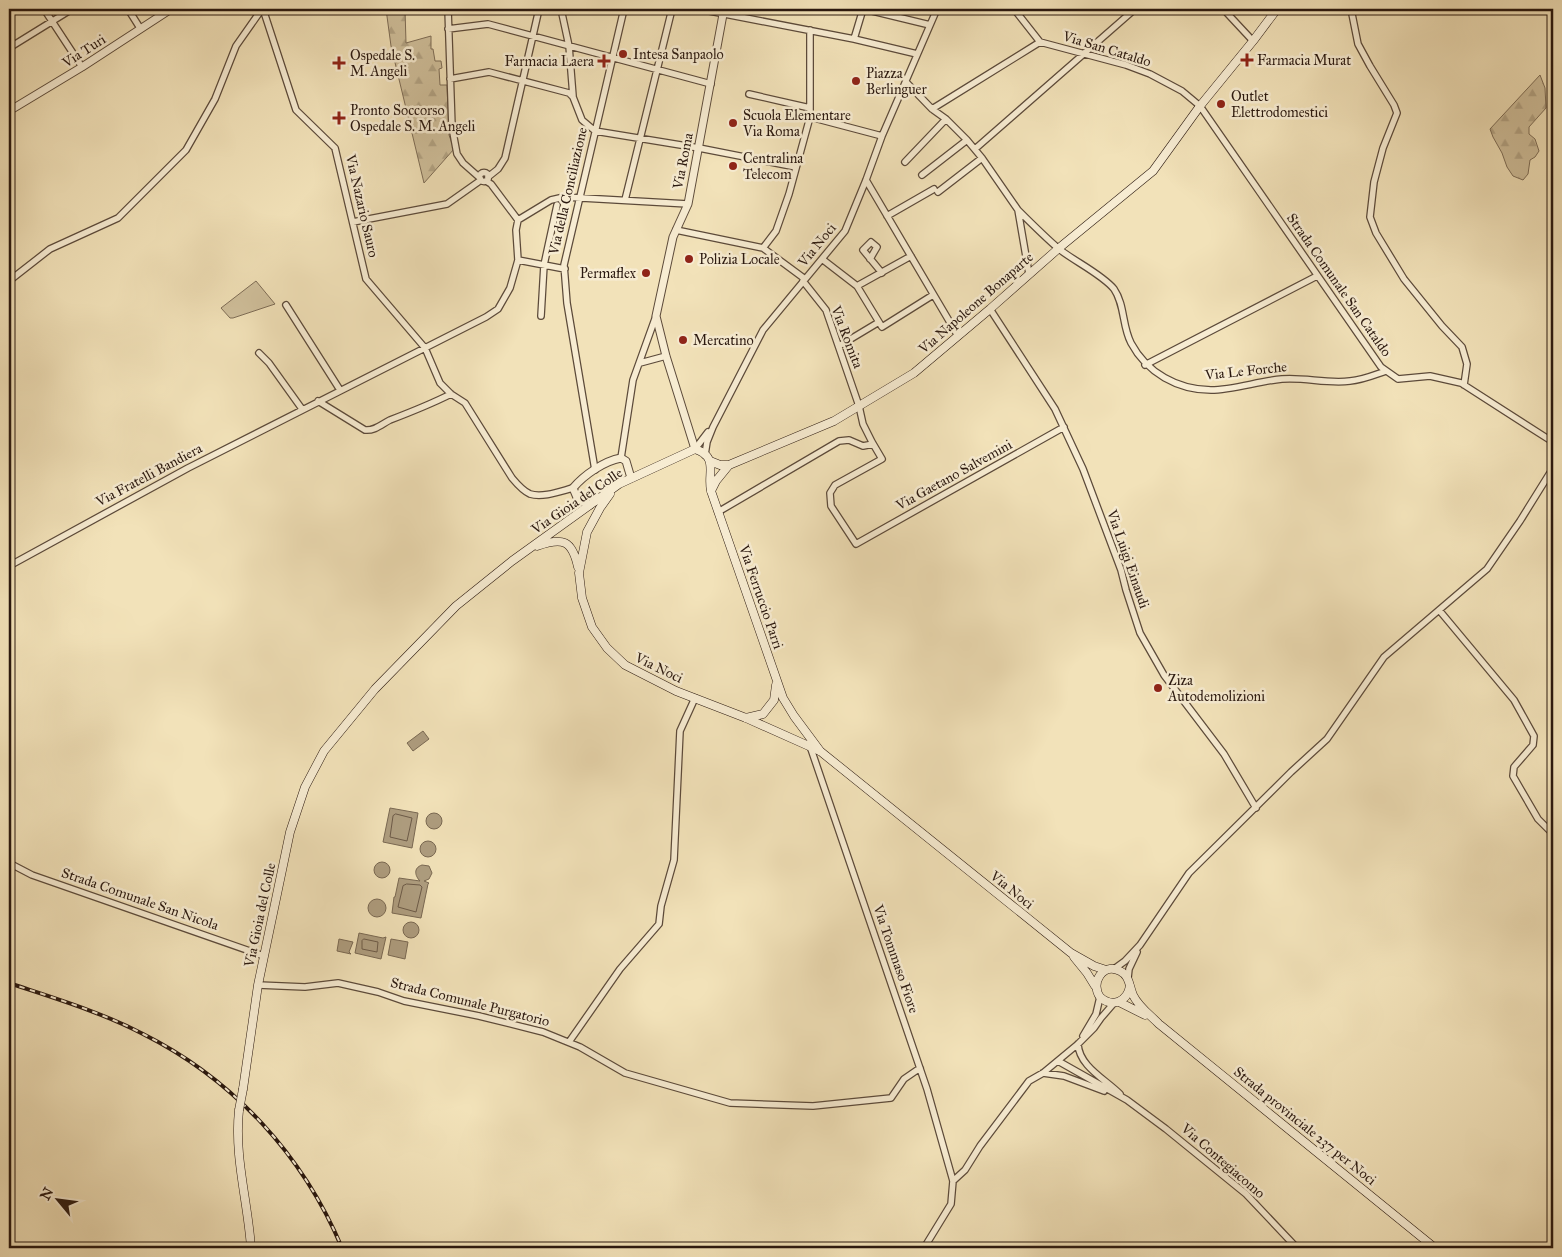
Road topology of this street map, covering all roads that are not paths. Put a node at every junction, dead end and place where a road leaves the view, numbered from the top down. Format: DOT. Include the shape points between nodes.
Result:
graph roads {
  1 [pos="44,9"];
  2 [pos="72,9"];
  3 [pos="128,9"];
  4 [pos="171,9"];
  5 [pos="263,9"];
  6 [pos="448,9"];
  7 [pos="539,9"];
  8 [pos="561,9"];
  9 [pos="624,9"];
  10 [pos="672,9"];
  11 [pos="699,9"];
  12 [pos="863,9"];
  13 [pos="937,9"];
  14 [pos="1014,9"];
  15 [pos="1135,9"];
  16 [pos="1220,9"];
  17 [pos="1277,9"];
  18 [pos="1351,9"];
  19 [pos="724,11"];
  20 [pos="52,21"];
  21 [pos="930,24"];
  22 [pos="140,28"];
  23 [pos="448,29"];
  24 [pos="810,30"];
  25 [pos="534,36"];
  26 [pos="854,39"];
  27 [pos="1253,41"];
  28 [pos="1040,42"];
  29 [pos="569,46"];
  30 [pos="9,48"];
  31 [pos="917,54"];
  32 [pos="1085,54"];
  33 [pos="612,58"];
  34 [pos="82,67"];
  35 [pos="657,70"];
  36 [pos="450,79"];
  37 [pos="523,82"];
  38 [pos="906,82"];
  39 [pos="711,84"];
  40 [pos="749,94"];
  41 [pos="573,97"];
  42 [pos="1200,106"];
  43 [pos="810,108"];
  44 [pos="932,109"];
  45 [pos="9,111"];
  46 [pos="810,117"];
  47 [pos="946,119"];
  48 [pos="595,131"];
  49 [pos="882,136"];
  50 [pos="639,138"];
  51 [pos="968,140"];
  52 [pos="699,148"];
  53 [pos="975,149"];
  54 [pos="982,158"];
  55 [pos="905,162"];
  56 [pos="796,167"];
  57 [pos="922,175"];
  58 [pos="484,179"];
  59 [pos="866,180"];
  60 [pos="580,198"];
  61 [pos="625,200"];
  62 [pos="688,204"];
  63 [pos="557,205"];
  64 [pos="1018,210"];
  65 [pos="887,216"];
  66 [pos="518,220"];
  67 [pos="353,222"];
  68 [pos="676,230"];
  69 [pos="763,248"];
  70 [pos="1058,248"];
  71 [pos="911,256"];
  72 [pos="870,258"];
  73 [pos="822,259"];
  74 [pos="518,260"];
  75 [pos="544,265"];
  76 [pos="565,269"];
  77 [pos="882,272"];
  78 [pos="1029,274"];
  79 [pos="1317,276"];
  80 [pos="804,280"];
  81 [pos="9,281"];
  82 [pos="857,286"];
  83 [pos="933,295"];
  84 [pos="286,305"];
  85 [pos="990,309"];
  86 [pos="541,316"];
  87 [pos="656,316"];
  88 [pos="880,324"];
  89 [pos="958,336"];
  90 [pos="838,346"];
  91 [pos="425,348"];
  92 [pos="259,353"];
  93 [pos="666,356"];
  94 [pos="640,363"];
  95 [pos="1145,365"];
  96 [pos="1386,371"];
  97 [pos="1464,385"];
  98 [pos="340,390"];
  99 [pos="451,394"];
  100 [pos="318,401"];
  101 [pos="859,406"];
  102 [pos="302,409"];
  103 [pos="713,426"];
  104 [pos="1064,427"];
  105 [pos="1553,442"];
  106 [pos="873,444"];
  107 [pos="695,449"];
  108 [pos="621,458"];
  109 [pos="708,458"];
  110 [pos="729,465"];
  111 [pos="1553,468"];
  112 [pos="595,470"];
  113 [pos="631,478"];
  114 [pos="573,488"];
  115 [pos="614,488"];
  116 [pos="711,491"];
  117 [pos="590,505"];
  118 [pos="718,512"];
  119 [pos="856,544"];
  120 [pos="528,549"];
  121 [pos="9,566"];
  122 [pos="579,573"];
  123 [pos="1439,610"];
  124 [pos="776,680"];
  125 [pos="695,698"];
  126 [pos="746,718"];
  127 [pos="810,746"];
  128 [pos="820,751"];
  129 [pos="1256,808"];
  130 [pos="1553,834"];
  131 [pos="9,863"];
  132 [pos="1140,945"];
  133 [pos="1071,954"];
  134 [pos="264,956"];
  135 [pos="1110,970"];
  136 [pos="1128,982"];
  137 [pos="258,985"];
  138 [pos="1095,986"];
  139 [pos="1100,997"];
  140 [pos="1117,1002"];
  141 [pos="1159,1024"];
  142 [pos="569,1042"];
  143 [pos="1078,1044"];
  144 [pos="1058,1061"];
  145 [pos="920,1068"];
  146 [pos="1043,1074"];
  147 [pos="1127,1100"];
  148 [pos="953,1181"];
  149 [pos="251,1248"];
  150 [pos="924,1248"];
  151 [pos="1297,1248"];
  152 [pos="1435,1248"];
  1 -- 20 [label="street"];
  2 -- 20 [label="street"];
  3 -- 22 [label="street"];
  4 -- 22 [label="street, Via Turi"];
  5 -- 67 [label="street, Via Nazario Sauro" via="296,110 335,148"];
  5 -- 81 [label="street" via="236,46 215,99 186,150 118,218 50,249"];
  6 -- 23 [label="street"];
  7 -- 25 [label="street"];
  8 -- 29 [label="street"];
  9 -- 33 [label="street, Via della Conciliazione"];
  10 -- 35 [label="street"];
  11 -- 19 [label="street"];
  12 -- 21 [label="street"];
  12 -- 26 [label="street"];
  13 -- 21 [label="street, Via Noci"];
  14 -- 28 [label="street"];
  15 -- 32 [label="street"];
  16 -- 27 [label="street"];
  17 -- 27 [label="main road, Via Napoleone Bonaparte"];
  18 -- 97 [label="street" via="1358,44 1397,113 1374,182 1370,217 1404,279 1462,347 1467,364"];
  19 -- 24 [label="street"];
  19 -- 39 [label="street, Via Roma"];
  20 -- 30 [label="street"];
  20 -- 34 [label="street"];
  21 -- 31 [label="street, Via Noci"];
  22 -- 34 [label="street, Via Turi"];
  23 -- 25 [label="street" via="488,24"];
  23 -- 36 [label="street"];
  24 -- 26 [label="street"];
  24 -- 43 [label="street"];
  25 -- 29 [label="street"];
  25 -- 37 [label="street"];
  26 -- 31 [label="street"];
  27 -- 42 [label="main road, Via Napoleone Bonaparte"];
  28 -- 32 [label="street, Via San Cataldo"];
  28 -- 44 [label="street"];
  29 -- 33 [label="street"];
  29 -- 41 [label="street"];
  31 -- 38 [label="street, Via Noci"];
  32 -- 42 [label="street, Via San Cataldo" via="1150,74 1182,91"];
  32 -- 53 [label="street"];
  33 -- 35 [label="street"];
  33 -- 48 [label="street, Via della Conciliazione"];
  34 -- 45 [label="street, Via Turi"];
  35 -- 39 [label="street"];
  35 -- 50 [label="street"];
  36 -- 37 [label="street" via="489,72"];
  36 -- 58 [label="street" via="457,154 463,163"];
  37 -- 41 [label="street" via="570,93"];
  37 -- 58 [label="street" via="505,158 498,169"];
  38 -- 44 [label="street"];
  38 -- 49 [label="street, Via Noci"];
  39 -- 52 [label="street, Via Roma"];
  40 -- 43 [label="street"];
  41 -- 48 [label="street" via="582,120"];
  42 -- 70 [label="main road, Via Napoleone Bonaparte" via="1152,171"];
  42 -- 79 [label="street, Strada Comunale San Cataldo"];
  43 -- 46 [label="street"];
  44 -- 47 [label="street"];
  46 -- 49 [label="street"];
  46 -- 56 [label="street"];
  47 -- 51 [label="street"];
  47 -- 55 [label="street"];
  48 -- 50 [label="street"];
  48 -- 60 [label="street, Via della Conciliazione"];
  49 -- 59 [label="street, Via Noci"];
  50 -- 52 [label="street"];
  50 -- 61 [label="street"];
  51 -- 53 [label="street"];
  51 -- 57 [label="street"];
  52 -- 56 [label="street"];
  52 -- 62 [label="street, Via Roma"];
  53 -- 54 [label="street"];
  54 -- 64 [label="street"];
  54 -- 65 [label="street" via="936,190"];
  56 -- 69 [label="street" via="776,231"];
  58 -- 66 [label="street"];
  58 -- 67 [label="street" via="446,204"];
  59 -- 65 [label="street"];
  59 -- 73 [label="street, Via Noci" via="845,230"];
  60 -- 61 [label="street"];
  60 -- 66 [label="street" via="551,200"];
  60 -- 76 [label="street, Via della Conciliazione"];
  61 -- 62 [label="street"];
  62 -- 68 [label="street, Via Roma"];
  63 -- 75 [label="street"];
  64 -- 70 [label="street, Via Le Forche"];
  64 -- 78 [label="street"];
  65 -- 71 [label="street"];
  66 -- 74 [label="street, Via Fratelli Bandiera"];
  67 -- 91 [label="street, Via Nazario Sauro" via="366,279"];
  68 -- 69 [label="street"];
  68 -- 87 [label="street, Via Roma"];
  69 -- 80 [label="street, Via Romita"];
  70 -- 78 [label="main road, Via Napoleone Bonaparte"];
  70 -- 95 [label="street, Via Le Forche" via="1113,289 1130,341"];
  71 -- 77 [label="street"];
  71 -- 83 [label="street"];
  72 -- 77 [label="street"];
  73 -- 80 [label="street, Via Noci"];
  73 -- 82 [label="street"];
  74 -- 75 [label="street"];
  74 -- 91 [label="street, Via Fratelli Bandiera" via="510,288 498,309"];
  75 -- 76 [label="street"];
  75 -- 86 [label="street"];
  76 -- 112 [label="street, Via della Conciliazione" via="567,303"];
  77 -- 82 [label="street"];
  78 -- 85 [label="main road, Via Napoleone Bonaparte"];
  79 -- 95 [label="street"];
  79 -- 96 [label="street, Strada Comunale San Cataldo"];
  80 -- 90 [label="street, Via Romita" via="826,310"];
  80 -- 103 [label="street, Via Noci" via="763,330"];
  82 -- 88 [label="street"];
  83 -- 88 [label="street"];
  83 -- 89 [label="street"];
  84 -- 98 [label="street"];
  85 -- 89 [label="main road, Via Napoleone Bonaparte"];
  85 -- 104 [label="street, Via Luigi Einaudi"];
  87 -- 93 [label="street"];
  87 -- 94 [label="street"];
  88 -- 90 [label="street"];
  89 -- 101 [label="main road, Via Napoleone Bonaparte" via="914,373"];
  90 -- 101 [label="street, Via Romita"];
  91 -- 98 [label="street, Via Fratelli Bandiera"];
  91 -- 99 [label="street, Via Nazario Sauro" via="440,383"];
  92 -- 102 [label="street"];
  93 -- 94 [label="street"];
  93 -- 107 [label="street"];
  94 -- 108 [label="street" via="634,380"];
  95 -- 96 [label="street, Via Le Forche" via="1171,382 1211,390 1296,378 1349,382"];
  96 -- 97 [label="street, Strada Comunale San Cataldo" via="1398,379 1430,376"];
  97 -- 105 [label="street, Strada Comunale San Cataldo"];
  98 -- 100 [label="street, Via Fratelli Bandiera"];
  99 -- 100 [label="street" via="370,430"];
  99 -- 114 [label="street, Via Nazario Sauro" via="465,403 522,489 531,494 548,494"];
  100 -- 102 [label="street, Via Fratelli Bandiera"];
  101 -- 106 [label="street, Via Romita"];
  101 -- 110 [label="main road, Via Napoleone Bonaparte" via="834,421"];
  102 -- 121 [label="street, Via Fratelli Bandiera"];
  103 -- 107 [label="street, Via Noci"];
  103 -- 109 [label="street, Via Noci" via="707,442"];
  104 -- 119 [label="street, Via Gaetano Salvemini"];
  104 -- 129 [label="street, Via Luigi Einaudi" via="1118,561 1140,632 1164,675 1224,754"];
  106 -- 118 [label="street" via="863,446 849,440 839,441"];
  106 -- 119 [label="street, Via Romita" via="882,459 835,485 830,493 831,506"];
  107 -- 109 [label="main road"];
  107 -- 113 [label="main road, Via Gioia del Colle"];
  108 -- 112 [label="street"];
  108 -- 113 [label="street" via="626,461"];
  109 -- 110 [label="main road" via="720,466"];
  109 -- 116 [label="main road, Via Ferruccio Parri" via="712,466"];
  110 -- 116 [label="main road, Via Napoleone Bonaparte"];
  111 -- 123 [label="street" via="1487,569"];
  112 -- 114 [label="street"];
  113 -- 115 [label="main road, Via Gioia del Colle"];
  114 -- 117 [label="street" via="578,500"];
  115 -- 117 [label="main road, Via Gioia del Colle"];
  115 -- 122 [label="main road, Via Noci" via="586,532"];
  116 -- 118 [label="main road, Via Ferruccio Parri"];
  117 -- 120 [label="main road, Via Gioia del Colle"];
  118 -- 124 [label="main road, Via Ferruccio Parri"];
  120 -- 122 [label="main road" via="561,540 575,555"];
  120 -- 134 [label="main road, Via Gioia del Colle" via="456,606 376,689 324,751 305,787 290,832"];
  122 -- 125 [label="main road, Via Noci" via="582,598 592,627 607,648 625,665"];
  123 -- 129 [label="street" via="1384,657 1327,739"];
  123 -- 130 [label="street" via="1514,700 1534,736 1533,746 1514,767 1513,776 1538,819"];
  124 -- 126 [label="main road" via="776,692 770,706 763,714"];
  124 -- 128 [label="main road, Via Ferruccio Parri" via="782,698"];
  125 -- 126 [label="main road, Via Noci"];
  125 -- 142 [label="street" via="680,731 674,860 659,924 620,969"];
  126 -- 127 [label="main road, Via Noci"];
  127 -- 128 [label="main road"];
  127 -- 145 [label="street, Via Tommaso Fiore"];
  128 -- 133 [label="main road, Via Noci"];
  129 -- 132 [label="street" via="1190,873"];
  131 -- 134 [label="street, Strada Comunale San Nicola" via="32,875"];
  132 -- 135 [label="street"];
  132 -- 136 [label="street" via="1129,969"];
  133 -- 135 [label="main road, Via Noci"];
  133 -- 138 [label="main road, Via Noci"];
  134 -- 137 [label="main road, Via Gioia del Colle"];
  135 -- 136 [label="main road" via="1122,972"];
  135 -- 138 [label="main road" via="1097,978"];
  136 -- 140 [label="main road" via="1125,997"];
  136 -- 141 [label="main road, Strada provinciale 237 per Noci" via="1140,1006"];
  137 -- 142 [label="street, Strada Comunale Purgatorio" via="305,988 338,983 359,986 404,1001 543,1032"];
  137 -- 149 [label="main road, Via Gioia del Colle, bridge" via="238,1128"];
  138 -- 139 [label="main road"];
  139 -- 140 [label="main road" via="1106,1002"];
  139 -- 143 [label="street" via="1096,1014"];
  140 -- 141 [label="main road, Strada provinciale 237 per Noci"];
  140 -- 143 [label="street"];
  141 -- 152 [label="main road, Strada provinciale 237 per Noci"];
  142 -- 145 [label="street, Strada Comunale Purgatorio" via="625,1073 730,1103 812,1106 891,1098 904,1079"];
  143 -- 144 [label="street"];
  143 -- 147 [label="street, Via Contegiacomo" via="1078,1052 1084,1062"];
  144 -- 146 [label="street"];
  144 -- 147 [label="street, Via Contegiacomo"];
  145 -- 148 [label="street, Via Tommaso Fiore"];
  146 -- 147 [label="street, Via Contegiacomo" via="1078,1080"];
  146 -- 148 [label="street" via="1029,1081 965,1170"];
  147 -- 151 [label="street, Via Contegiacomo" via="1246,1194"];
  148 -- 150 [label="street" via="951,1204"];
}
